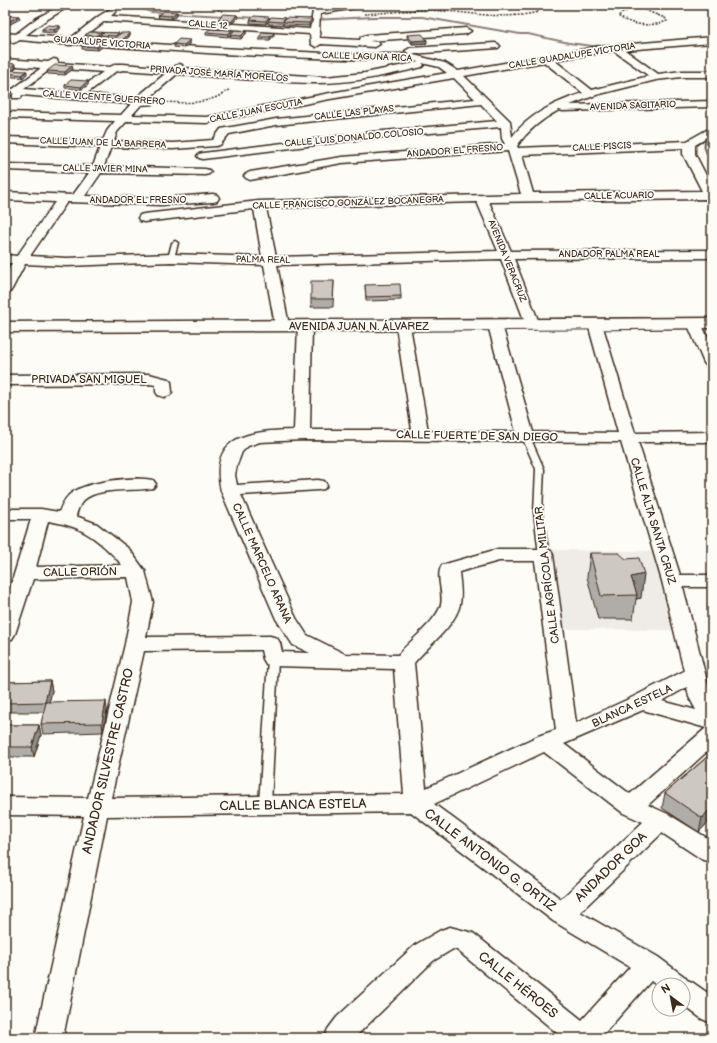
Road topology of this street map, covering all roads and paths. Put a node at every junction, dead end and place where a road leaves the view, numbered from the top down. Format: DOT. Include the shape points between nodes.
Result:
graph roads {
  1 [pos="67,5"];
  2 [pos="355,5"];
  3 [pos="539,5"];
  4 [pos="633,6"];
  5 [pos="112,11"];
  6 [pos="359,15"];
  7 [pos="102,18"];
  8 [pos="26,19"];
  9 [pos="40,20"];
  10 [pos="155,21"];
  11 [pos="210,26"];
  12 [pos="279,30"];
  13 [pos="466,31"];
  14 [pos="5,36"];
  15 [pos="315,36"];
  16 [pos="19,37"];
  17 [pos="712,40"];
  18 [pos="76,42"];
  19 [pos="198,42"];
  20 [pos="365,42"];
  21 [pos="124,45"];
  22 [pos="143,46"];
  23 [pos="495,46"];
  24 [pos="5,47"];
  25 [pos="615,48"];
  26 [pos="398,51"];
  27 [pos="263,53"];
  28 [pos="316,55"];
  29 [pos="410,57"];
  30 [pos="546,60"];
  31 [pos="5,62"];
  32 [pos="432,62"];
  33 [pos="50,65"];
  34 [pos="112,70"];
  35 [pos="175,71"];
  36 [pos="712,74"];
  37 [pos="457,75"];
  38 [pos="243,76"];
  39 [pos="657,76"];
  40 [pos="5,91"];
  41 [pos="16,91"];
  42 [pos="589,93"];
  43 [pos="77,96"];
  44 [pos="144,101"];
  45 [pos="484,101"];
  46 [pos="712,104"];
  47 [pos="554,109"];
  48 [pos="5,110"];
  49 [pos="5,115"];
  50 [pos="124,119"];
  51 [pos="197,121"];
  52 [pos="506,124"];
  53 [pos="712,130"];
  54 [pos="5,140"];
  55 [pos="107,143"];
  56 [pos="690,144"];
  57 [pos="513,149"];
  58 [pos="202,151"];
  59 [pos="5,167"];
  60 [pos="98,168"];
  61 [pos="205,172"];
  62 [pos="250,176"];
  63 [pos="5,196"];
  64 [pos="528,197"];
  65 [pos="711,197"];
  66 [pos="213,198"];
  67 [pos="481,198"];
  68 [pos="63,199"];
  69 [pos="77,199"];
  70 [pos="259,205"];
  71 [pos="144,218"];
  72 [pos="175,243"];
  73 [pos="712,254"];
  74 [pos="506,255"];
  75 [pos="171,258"];
  76 [pos="5,259"];
  77 [pos="20,261"];
  78 [pos="269,261"];
  79 [pos="5,290"];
  80 [pos="694,323"];
  81 [pos="712,323"];
  82 [pos="595,324"];
  83 [pos="282,325"];
  84 [pos="305,325"];
  85 [pos="495,325"];
  86 [pos="533,325"];
  87 [pos="403,326"];
  88 [pos="5,327"];
  89 [pos="712,363"];
  90 [pos="5,380"];
  91 [pos="164,392"];
  92 [pos="302,435"];
  93 [pos="421,435"];
  94 [pos="526,437"];
  95 [pos="712,437"];
  96 [pos="628,438"];
  97 [pos="243,441"];
  98 [pos="147,484"];
  99 [pos="318,485"];
  100 [pos="230,491"];
  101 [pos="5,514"];
  102 [pos="41,514"];
  103 [pos="66,519"];
  104 [pos="544,554"];
  105 [pos="136,571"];
  106 [pos="25,573"];
  107 [pos="672,581"];
  108 [pos="712,581"];
  109 [pos="5,634"];
  110 [pos="135,644"];
  111 [pos="273,659"];
  112 [pos="343,661"];
  113 [pos="404,662"];
  114 [pos="695,674"];
  115 [pos="643,702"];
  116 [pos="712,715"];
  117 [pos="712,722"];
  118 [pos="712,734"];
  119 [pos="567,735"];
  120 [pos="546,742"];
  121 [pos="416,803"];
  122 [pos="266,805"];
  123 [pos="5,806"];
  124 [pos="97,807"];
  125 [pos="631,807"];
  126 [pos="660,820"];
  127 [pos="712,853"];
  128 [pos="562,914"];
  129 [pos="649,965"];
  130 [pos="665,977"];
  131 [pos="691,996"];
  132 [pos="712,1011"];
  133 [pos="49,1038"];
  134 [pos="338,1038"];
  135 [pos="583,1038"];
  1 -- 9 [label="street"];
  2 -- 15 [label="street" via="316,13"];
  3 -- 6 [label="path" via="538,12 520,15 494,16 430,10"];
  4 -- 4 [label="path" via="665,18 667,22 646,25 625,21 618,16"];
  5 -- 7 [label="street"];
  7 -- 10 [label="street, CALLE 12"];
  7 -- 18 [label="street"];
  8 -- 9 [label="street"];
  9 -- 16 [label="street"];
  10 -- 11 [label="street, CALLE 12"];
  10 -- 21 [label="street"];
  11 -- 12 [label="street, CALLE 12"];
  11 -- 19 [label="street"];
  12 -- 15 [label="street, CALLE 12"];
  12 -- 27 [label="street"];
  13 -- 20 [label="street" via="367,38 364,39"];
  14 -- 16 [label="street, GUADALUPE VICTORIA"];
  15 -- 20 [label="street, CALLE 12"];
  15 -- 28 [label="street"];
  16 -- 18 [label="street, GUADALUPE VICTORIA"];
  16 -- 24 [label="street"];
  17 -- 25 [label="street, CALLE GUADALUPE VICTORIA"];
  18 -- 21 [label="street, GUADALUPE VICTORIA"];
  18 -- 33 [label="street"];
  19 -- 22 [label="street, GUADALUPE VICTORIA" via="186,49"];
  19 -- 27 [label="street, CALLE LAGUNA RICA"];
  19 -- 35 [label="street"];
  20 -- 26 [label="street"];
  21 -- 22 [label="street, GUADALUPE VICTORIA"];
  22 -- 34 [label="street"];
  23 -- 26 [label="street"];
  25 -- 30 [label="street, CALLE GUADALUPE VICTORIA"];
  25 -- 39 [label="street"];
  26 -- 29 [label="street"];
  27 -- 28 [label="street, CALLE LAGUNA RICA"];
  27 -- 38 [label="street"];
  28 -- 29 [label="street, CALLE LAGUNA RICA"];
  29 -- 32 [label="street, CALLE LAGUNA RICA"];
  30 -- 37 [label="street, CALLE GUADALUPE VICTORIA"];
  30 -- 42 [label="street"];
  31 -- 33 [label="street, PRIVADA JOSÉ MARÍA MORELOS"];
  32 -- 37 [label="street, CALLE LAGUNA RICA"];
  32 -- 38 [label="street, PRIVADA JOSÉ MARÍA MORELOS" via="379,74 340,79"];
  33 -- 34 [label="street, PRIVADA JOSÉ MARÍA MORELOS"];
  33 -- 41 [label="street"];
  34 -- 35 [label="street, PRIVADA JOSÉ MARÍA MORELOS" via="122,68"];
  34 -- 43 [label="street"];
  35 -- 38 [label="street, PRIVADA JOSÉ MARÍA MORELOS"];
  35 -- 44 [label="street"];
  36 -- 39 [label="street, ANDADOR EL FRESNO"];
  37 -- 45 [label="street, CALLE LAGUNA RICA"];
  37 -- 51 [label="street, CALLE JUAN ESCUTIA"];
  38 -- 44 [label="path, CALLE VICENTE GUERRERO" via="223,97 204,102"];
  39 -- 42 [label="street, ANDADOR EL FRESNO"];
  40 -- 41 [label="street, CALLE VICENTE GUERRERO"];
  41 -- 43 [label="street, CALLE VICENTE GUERRERO"];
  41 -- 48 [label="street" via="18,94"];
  42 -- 47 [label="street, ANDADOR EL FRESNO"];
  43 -- 44 [label="street, CALLE VICENTE GUERRERO"];
  44 -- 50 [label="street"];
  45 -- 52 [label="street, CALLE LAGUNA RICA"];
  45 -- 58 [label="street, CALLE LAS PLAYAS" via="283,121 225,131 216,143"];
  46 -- 47 [label="street, AVENIDA SAGITARIO"];
  47 -- 57 [label="street, ANDADOR EL FRESNO" via="529,125 515,140"];
  49 -- 50 [label="street, CALLE JUAN ESCUTIA"];
  50 -- 51 [label="street, CALLE JUAN ESCUTIA"];
  50 -- 55 [label="street" via="112,131"];
  51 -- 58 [label="street"];
  52 -- 57 [label="street" via="507,139"];
  52 -- 58 [label="street, CALLE LUIS DONALDO COLOSIO"];
  53 -- 56 [label="street"];
  54 -- 55 [label="street, CALLE JUAN DE LA BARRERA"];
  55 -- 58 [label="street, CALLE JUAN DE LA BARRERA" via="173,146"];
  55 -- 60 [label="street"];
  56 -- 57 [label="street, CALLE PISCIS"];
  56 -- 65 [label="street" via="689,154"];
  57 -- 62 [label="street, ANDADOR EL FRESNO" via="342,160"];
  57 -- 64 [label="street"];
  59 -- 60 [label="street, CALLE JAVIER MINA"];
  60 -- 61 [label="street, CALLE JAVIER MINA"];
  60 -- 69 [label="street"];
  63 -- 68 [label="street, ANDADOR EL FRESNO"];
  64 -- 65 [label="street, CALLE ACUARIO"];
  64 -- 67 [label="street, CALLE FRANCISCO GONZÁLEZ BOCANEGRA"];
  66 -- 69 [label="street, ANDADOR EL FRESNO" via="133,201"];
  67 -- 70 [label="street, CALLE FRANCISCO GONZÁLEZ BOCANEGRA"];
  67 -- 74 [label="street, AVENIDA VERACRUZ"];
  68 -- 69 [label="street, ANDADOR EL FRESNO"];
  68 -- 77 [label="street"];
  70 -- 71 [label="street, CALLE FRANCISCO GONZÁLEZ BOCANEGRA"];
  70 -- 78 [label="street"];
  72 -- 75 [label="lane"];
  73 -- 74 [label="street, ANDADOR PALMA REAL"];
  74 -- 78 [label="street, PALMA REAL"];
  74 -- 86 [label="street, AVENIDA VERACRUZ"];
  75 -- 77 [label="street, PALMA REAL"];
  75 -- 78 [label="street, PALMA REAL"];
  76 -- 77 [label="street, PALMA REAL"];
  77 -- 79 [label="street"];
  78 -- 83 [label="street"];
  80 -- 81 [label="main road, AVENIDA JUAN N. ÁLVAREZ"];
  80 -- 82 [label="main road, AVENIDA JUAN N. ÁLVAREZ"];
  80 -- 89 [label="street"];
  82 -- 86 [label="main road, AVENIDA JUAN N. ÁLVAREZ"];
  82 -- 96 [label="street, CALLE ALTA SANTA CRUZ"];
  83 -- 84 [label="main road, AVENIDA JUAN N. ÁLVAREZ"];
  83 -- 88 [label="main road, AVENIDA JUAN N. ÁLVAREZ"];
  84 -- 87 [label="main road, AVENIDA JUAN N. ÁLVAREZ"];
  84 -- 92 [label="street"];
  85 -- 86 [label="main road, AVENIDA JUAN N. ÁLVAREZ"];
  85 -- 87 [label="main road, AVENIDA JUAN N. ÁLVAREZ"];
  85 -- 94 [label="street, CALLE AGRÍCOLA MILITAR"];
  87 -- 93 [label="street"];
  90 -- 91 [label="street, PRIVADA SAN MIGUEL" via="149,379 163,382"];
  92 -- 93 [label="street, CALLE FUERTE DE SAN DIEGO"];
  92 -- 97 [label="street, CALLE FUERTE DE SAN DIEGO" via="255,437"];
  93 -- 94 [label="street, CALLE FUERTE DE SAN DIEGO"];
  94 -- 96 [label="street, CALLE FUERTE DE SAN DIEGO"];
  94 -- 104 [label="lane, CALLE AGRÍCOLA MILITAR" via="540,469 538,512"];
  95 -- 96 [label="street, CALLE FUERTE DE SAN DIEGO"];
  96 -- 107 [label="street, CALLE ALTA SANTA CRUZ"];
  97 -- 100 [label="street, CALLE MARCELO ARANA" via="231,456 226,474"];
  98 -- 103 [label="street" via="104,486 86,492 73,500"];
  99 -- 100 [label="street"];
  100 -- 112 [label="street, CALLE MARCELO ARANA" via="286,619 300,640"];
  101 -- 102 [label="street, ANDADOR SILVESTRE CASTRO"];
  102 -- 103 [label="street, ANDADOR SILVESTRE CASTRO"];
  102 -- 106 [label="street"];
  103 -- 105 [label="street, ANDADOR SILVESTRE CASTRO" via="91,528 122,553"];
  104 -- 113 [label="street" via="498,554 449,569 451,606 436,628"];
  104 -- 119 [label="street, CALLE AGRÍCOLA MILITAR"];
  105 -- 106 [label="street, CALLE ORIÓN"];
  105 -- 110 [label="street, ANDADOR SILVESTRE CASTRO" via="143,602"];
  106 -- 109 [label="street"];
  107 -- 108 [label="street"];
  107 -- 114 [label="street, CALLE ALTA SANTA CRUZ"];
  110 -- 111 [label="street" via="270,643"];
  110 -- 124 [label="street, ANDADOR SILVESTRE CASTRO"];
  111 -- 112 [label="street"];
  111 -- 122 [label="lane"];
  112 -- 113 [label="street"];
  113 -- 121 [label="street, CALLE ANTONIO G. ORTIZ"];
  114 -- 115 [label="street, BLANCA ESTELA"];
  114 -- 116 [label="street, CALLE ALTA SANTA CRUZ" via="697,690 706,710"];
  115 -- 117 [label="street"];
  115 -- 119 [label="street, BLANCA ESTELA"];
  118 -- 125 [label="street"];
  119 -- 120 [label="street, CALLE BLANCA ESTELA"];
  120 -- 121 [label="street, CALLE BLANCA ESTELA"];
  120 -- 125 [label="street"];
  121 -- 122 [label="street, CALLE BLANCA ESTELA"];
  121 -- 128 [label="street, CALLE ANTONIO G. ORTIZ"];
  122 -- 124 [label="street, CALLE BLANCA ESTELA"];
  123 -- 124 [label="street, CALLE BLANCA ESTELA"];
  124 -- 133 [label="street, ANDADOR SILVESTRE CASTRO"];
  125 -- 126 [label="street"];
  126 -- 127 [label="street"];
  126 -- 128 [label="street, ANDADOR GOA"];
  128 -- 129 [label="street, CALLE ANTONIO G. ORTIZ"];
  129 -- 130 [label="street, CALLE ANTONIO G. ORTIZ"];
  129 -- 135 [label="street"];
  131 -- 132 [label="street"];
  134 -- 135 [label="street, CALLE HÉROES" via="347,1026 424,952 450,938 464,941"];
}
